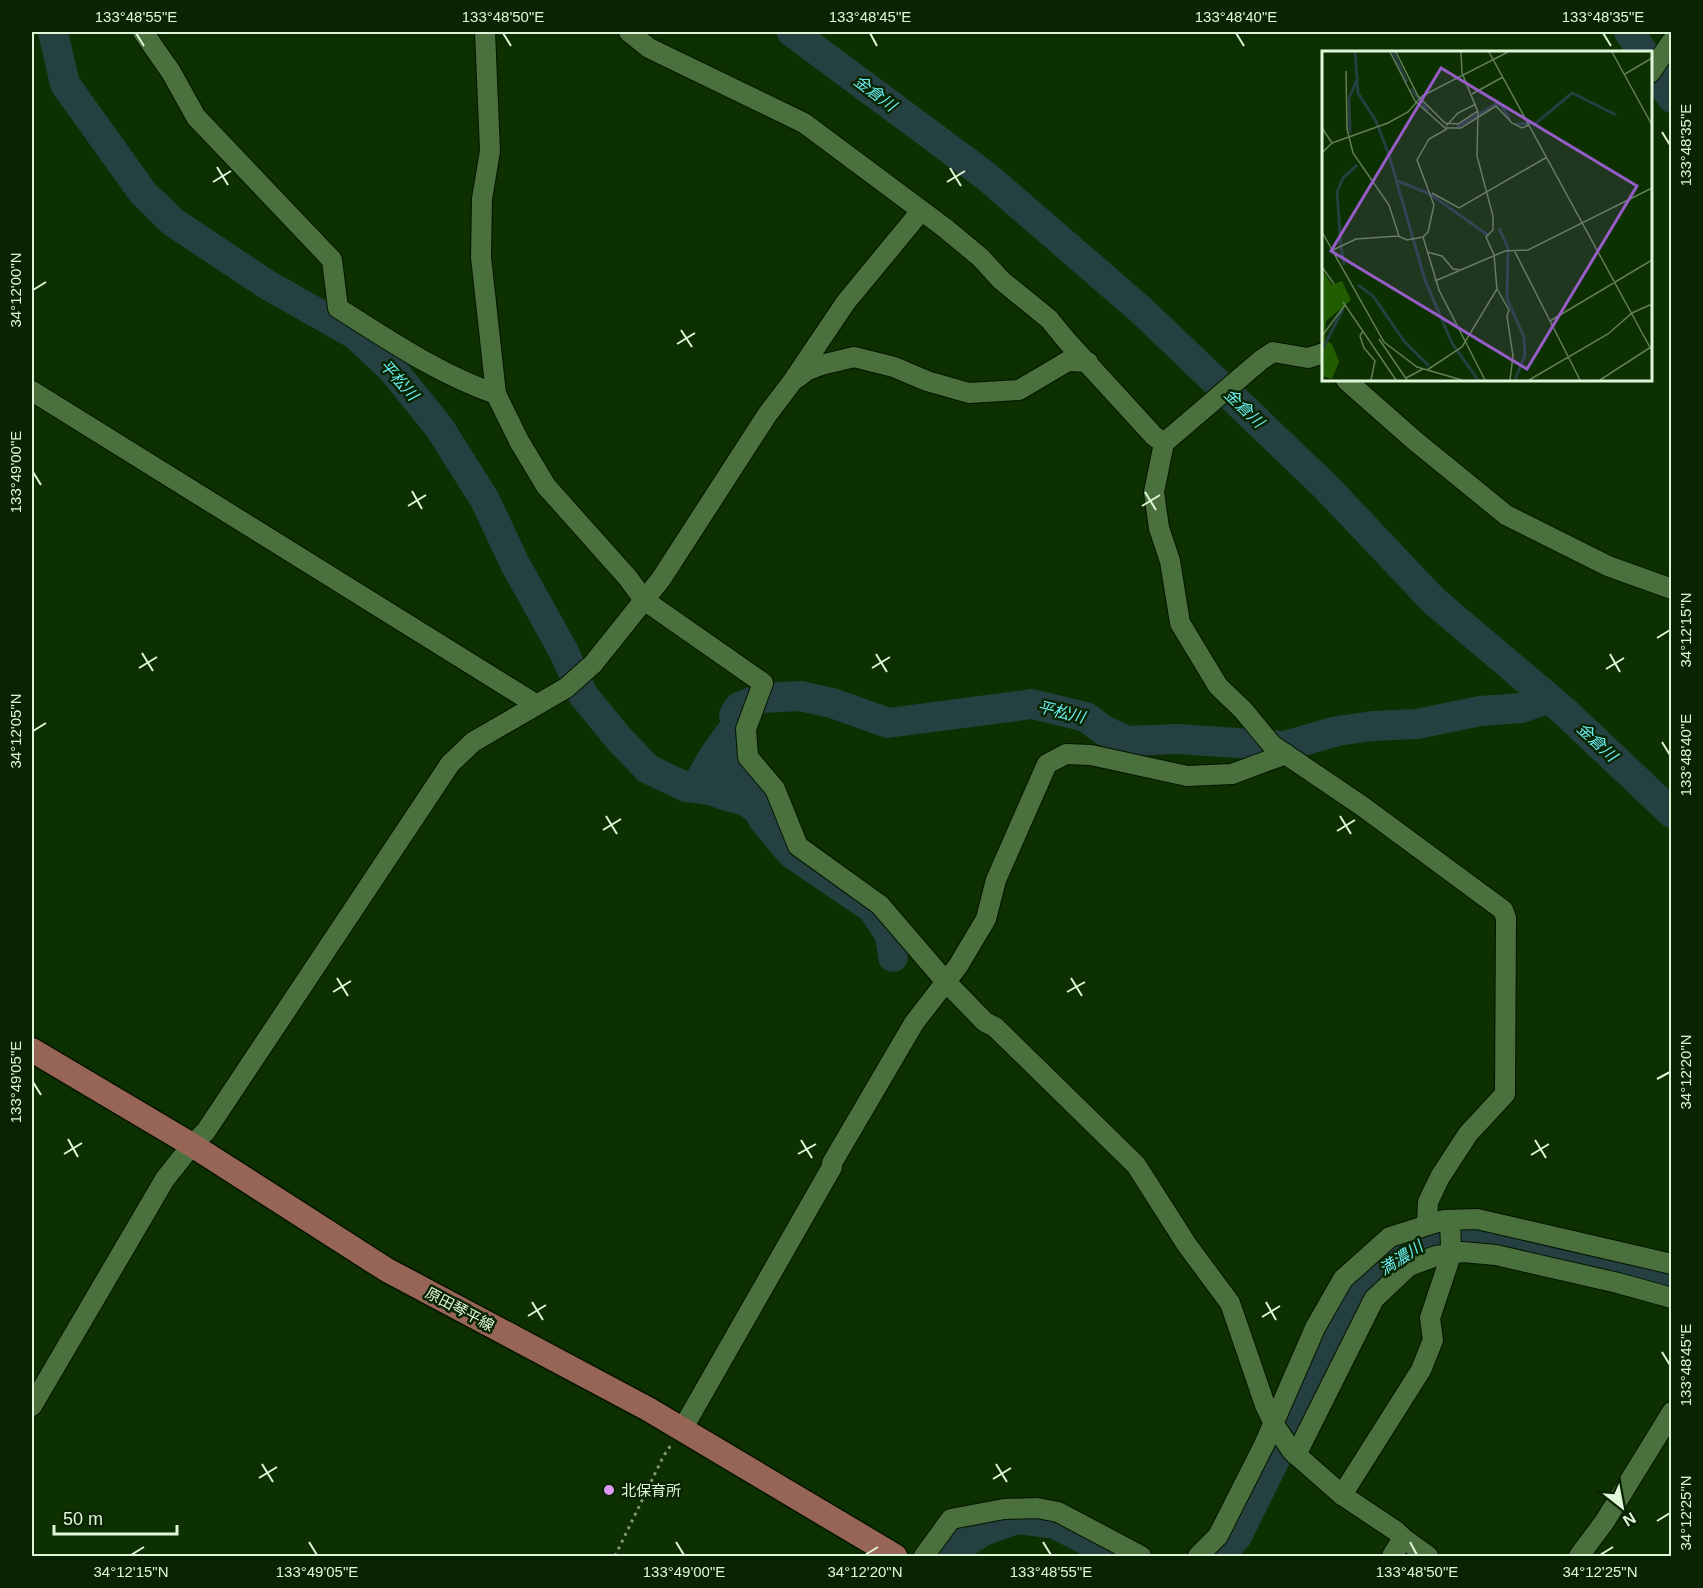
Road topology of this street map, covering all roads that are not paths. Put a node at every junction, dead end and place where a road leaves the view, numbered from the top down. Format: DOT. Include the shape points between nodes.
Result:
graph roads {
  1 [pos="143,32"];
  2 [pos="486,32"];
  3 [pos="628,32"];
  4 [pos="1671,41"];
  5 [pos="1652,70"];
  6 [pos="921,211"];
  7 [pos="1322,356"];
  8 [pos="1088,362"];
  9 [pos="1347,381"];
  10 [pos="792,382"];
  11 [pos="496,394"];
  12 [pos="33,396"];
  13 [pos="1164,443"];
  14 [pos="1671,589"];
  15 [pos="644,600"];
  16 [pos="537,705"];
  17 [pos="1286,754"];
  18 [pos="946,982"];
  19 [pos="32,1050"];
  20 [pos="192,1145"];
  21 [pos="1450,1220"];
  22 [pos="1427,1225"];
  23 [pos="1450,1251"];
  24 [pos="1671,1264"];
  25 [pos="1671,1298"];
  26 [pos="32,1406"];
  27 [pos="1671,1412"];
  28 [pos="1274,1425"];
  29 [pos="683,1428"];
  30 [pos="1294,1453"];
  31 [pos="1342,1495"];
  32 [pos="1403,1538"];
  33 [pos="895,1557"];
  34 [pos="924,1557"];
  35 [pos="1141,1557"];
  36 [pos="1198,1557"];
  37 [pos="1392,1557"];
  38 [pos="1428,1557"];
  39 [pos="1579,1557"];
  1 -- 11 [label="street" via="196,117 332,260 338,308 462,382"];
  2 -- 11 [label="street" via="490,151 482,199 481,257"];
  3 -- 6 [label="street" via="649,48 804,123"];
  4 -- 5 [label="street"];
  6 -- 8 [label="street" via="1049,319"];
  6 -- 10 [label="street" via="846,302"];
  7 -- 13 [label="street" via="1308,358 1273,352"];
  8 -- 10 [label="street" via="1068,361 1019,390 1009,391 969,393 854,357 806,371"];
  8 -- 13 [label="street"];
  9 -- 14 [label="street" via="1506,515 1608,566"];
  10 -- 15 [label="street"];
  11 -- 15 [label="street" via="546,486"];
  12 -- 16 [label="street"];
  13 -- 17 [label="street" via="1154,492 1180,623 1218,686 1272,745"];
  15 -- 16 [label="street" via="593,664 566,688"];
  15 -- 18 [label="street" via="763,683 746,729 748,757 775,789 798,846 880,905"];
  16 -- 20 [label="street" via="473,742 450,764 284,1017"];
  17 -- 18 [label="street" via="1232,774 1187,777 1091,755 1066,754 1047,764 996,880 986,919"];
  17 -- 22 [label="street" via="1494,903 1506,918 1504,1094 1468,1134 1440,1177 1428,1202"];
  18 -- 28 [label="street" via="1136,1165 1230,1303"];
  18 -- 29 [label="street" via="902,1042"];
  19 -- 20 [label="main road, 原田琴平線"];
  20 -- 26 [label="street" via="165,1179"];
  20 -- 29 [label="main road, 原田琴平線" via="387,1270"];
  21 -- 22 [label="street"];
  21 -- 23 [label="street"];
  21 -- 24 [label="street" via="1477,1219"];
  22 -- 28 [label="street" via="1390,1236 1343,1279 1315,1328"];
  23 -- 25 [label="street" via="1496,1256"];
  23 -- 30 [label="street" via="1409,1266 1374,1299"];
  23 -- 31 [label="street" via="1430,1318 1433,1340 1421,1370"];
  27 -- 39 [label="street"];
  28 -- 30 [label="street"];
  28 -- 36 [label="street" via="1218,1536"];
  29 -- 33 [label="main road, 原田琴平線"];
  30 -- 31 [label="street"];
  31 -- 32 [label="street"];
  32 -- 37 [label="street"];
  32 -- 38 [label="street"];
  34 -- 35 [label="street" via="951,1519 1004,1509 1037,1508 1058,1512"];
}
